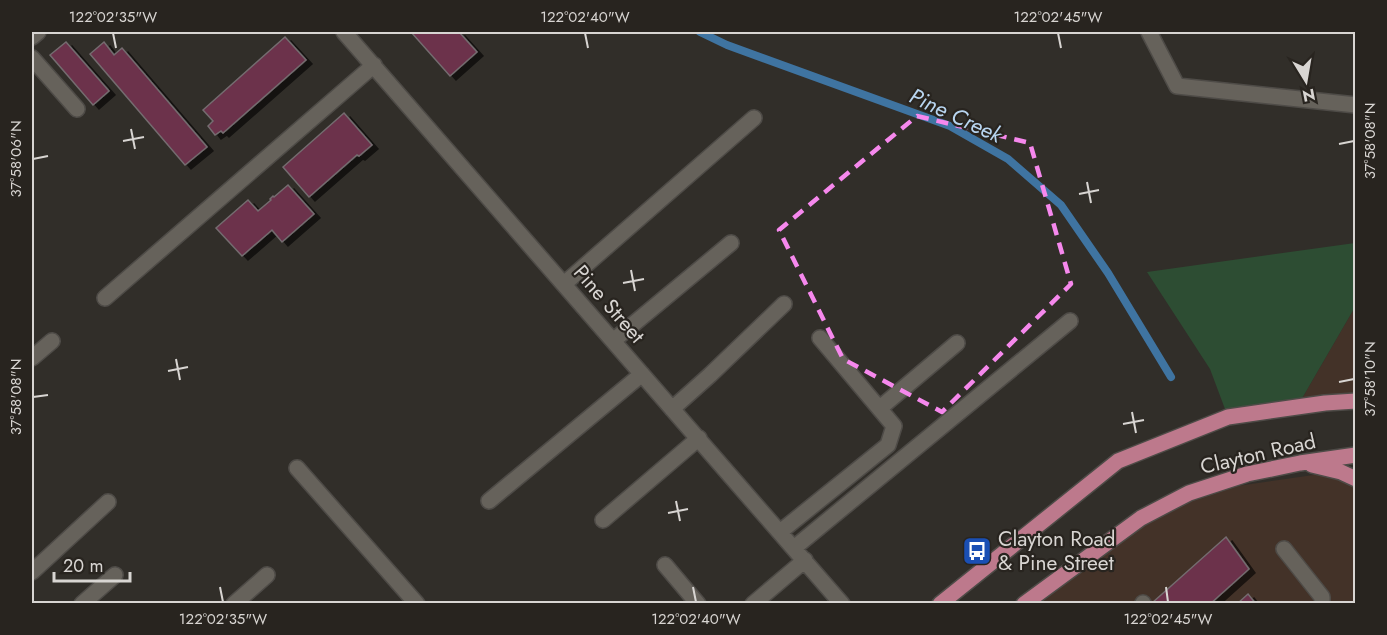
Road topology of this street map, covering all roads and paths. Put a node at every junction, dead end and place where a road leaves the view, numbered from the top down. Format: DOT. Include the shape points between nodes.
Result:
graph roads {
  1 [pos="38,32"];
  2 [pos="344,32"];
  3 [pos="1149,32"];
  4 [pos="32,37"];
  5 [pos="32,58"];
  6 [pos="374,65"];
  7 [pos="1356,105"];
  8 [pos="77,109"];
  9 [pos="754,118"];
  10 [pos="731,243"];
  11 [pos="564,284"];
  12 [pos="105,298"];
  13 [pos="783,304"];
  14 [pos="1070,321"];
  15 [pos="820,338"];
  16 [pos="52,341"];
  17 [pos="613,341"];
  18 [pos="957,343"];
  19 [pos="32,358"];
  20 [pos="642,374"];
  21 [pos="1356,401"];
  22 [pos="879,408"];
  23 [pos="672,409"];
  24 [pos="699,438"];
  25 [pos="1356,455"];
  26 [pos="1300,463"];
  27 [pos="297,468"];
  28 [pos="1356,479"];
  29 [pos="489,501"];
  30 [pos="108,502"];
  31 [pos="603,520"];
  32 [pos="780,532"];
  33 [pos="1284,549"];
  34 [pos="799,554"];
  35 [pos="665,565"];
  36 [pos="32,572"];
  37 [pos="115,575"];
  38 [pos="267,575"];
  39 [pos="1356,600"];
  40 [pos="82,603"];
  41 [pos="234,603"];
  42 [pos="417,603"];
  43 [pos="698,603"];
  44 [pos="753,603"];
  45 [pos="842,603"];
  46 [pos="940,603"];
  47 [pos="1024,603"];
  48 [pos="1322,603"];
  49 [pos="1351,603"];
  1 -- 4 [label="street"];
  2 -- 6 [label="street, Pine Street"];
  3 -- 7 [label="street" via="1177,86"];
  5 -- 8 [label="street"];
  6 -- 11 [label="street, Pine Street"];
  6 -- 12 [label="street"];
  9 -- 11 [label="street"];
  10 -- 17 [label="street"];
  11 -- 17 [label="street, Pine Street"];
  13 -- 23 [label="street"];
  14 -- 34 [label="street"];
  15 -- 22 [label="street"];
  16 -- 19 [label="street"];
  17 -- 20 [label="street, Pine Street"];
  18 -- 22 [label="street"];
  20 -- 23 [label="street, Pine Street"];
  20 -- 29 [label="street"];
  21 -- 46 [label="main road, Clayton Road" via="1228,417 1118,461"];
  22 -- 32 [label="street" via="894,426 888,445"];
  23 -- 24 [label="street, Pine Street"];
  24 -- 31 [label="street"];
  24 -- 32 [label="street, Pine Street"];
  25 -- 26 [label="main road, Clayton Road"];
  26 -- 28 [label="main road"];
  26 -- 47 [label="main road, Clayton Road" via="1247,474 1189,493 1141,518"];
  27 -- 42 [label="street"];
  30 -- 36 [label="street"];
  32 -- 34 [label="street, Pine Street"];
  33 -- 48 [label="street" via="1322,597"];
  34 -- 44 [label="street"];
  34 -- 45 [label="street, Pine Street"];
  35 -- 43 [label="street"];
  37 -- 40 [label="street"];
  38 -- 41 [label="street"];
  39 -- 49 [label="path"];
}
